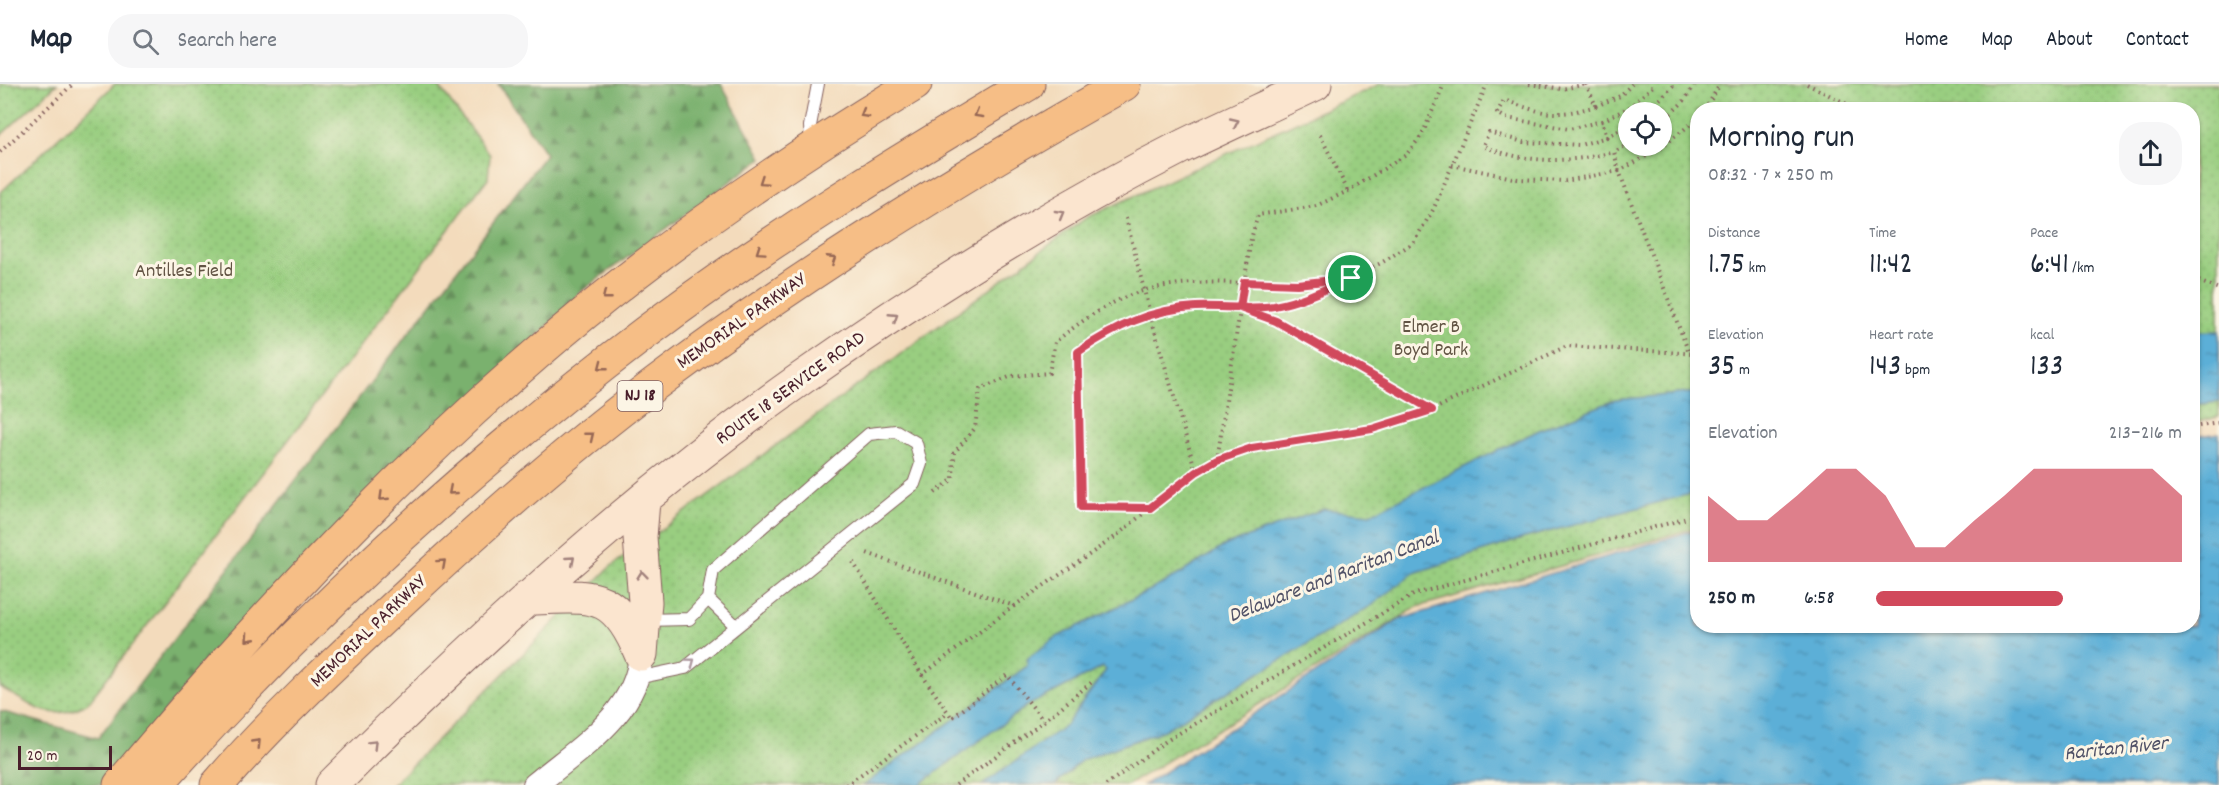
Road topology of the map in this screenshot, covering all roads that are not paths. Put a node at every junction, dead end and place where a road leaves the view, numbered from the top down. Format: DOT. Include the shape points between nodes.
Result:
graph roads {
  1 [pos="818,84"];
  2 [pos="915,84"];
  3 [pos="1028,84"];
  4 [pos="1124,84"];
  5 [pos="1315,84"];
  6 [pos="812,148"];
  7 [pos="643,501"];
  8 [pos="527,598"];
  9 [pos="708,599"];
  10 [pos="643,620"];
  11 [pos="736,626"];
  12 [pos="639,666"];
  13 [pos="120,785"];
  14 [pos="156,785"];
  15 [pos="217,785"];
  16 [pos="332,785"];
  17 [pos="534,785"];
  1 -- 6 [label="lane" via="810,126"];
  2 -- 6 [label="highway, one-way"];
  3 -- 14 [label="highway, NJ 18, one-way" via="918,148 787,233 585,379 378,559 255,678"];
  15 -- 4 [label="highway, MEMORIAL PARKWAY / NJ 18, one-way" via="327,670 427,577 550,468 667,375 796,282 926,199"];
  7 -- 5 [label="main road, ROUTE 18 SERVICE ROAD, one-way" via="799,381 970,268 1182,147"];
  6 -- 13 [label="highway, one-way" via="625,282 451,432 280,604"];
  8 -- 7 [label="main road, ROUTE 18 SERVICE ROAD, one-way"];
  10 -- 7 [label="main road, one-way"];
  8 -- 12 [label="main road" via="587,597 605,602 622,616"];
  16 -- 8 [label="main road, ROUTE 18 SERVICE ROAD, one-way" via="416,700"];
  9 -- 10 [label="lane" via="689,619"];
  9 -- 11 [label="lane"];
  9 -- 11 [label="lane" via="713,570 869,434 896,431 916,443 921,464 914,484"];
  10 -- 12 [label="main road"];
  12 -- 11 [label="lane, one-way" via="685,668"];
  12 -- 17 [label="street" via="632,690 615,714"];
}
